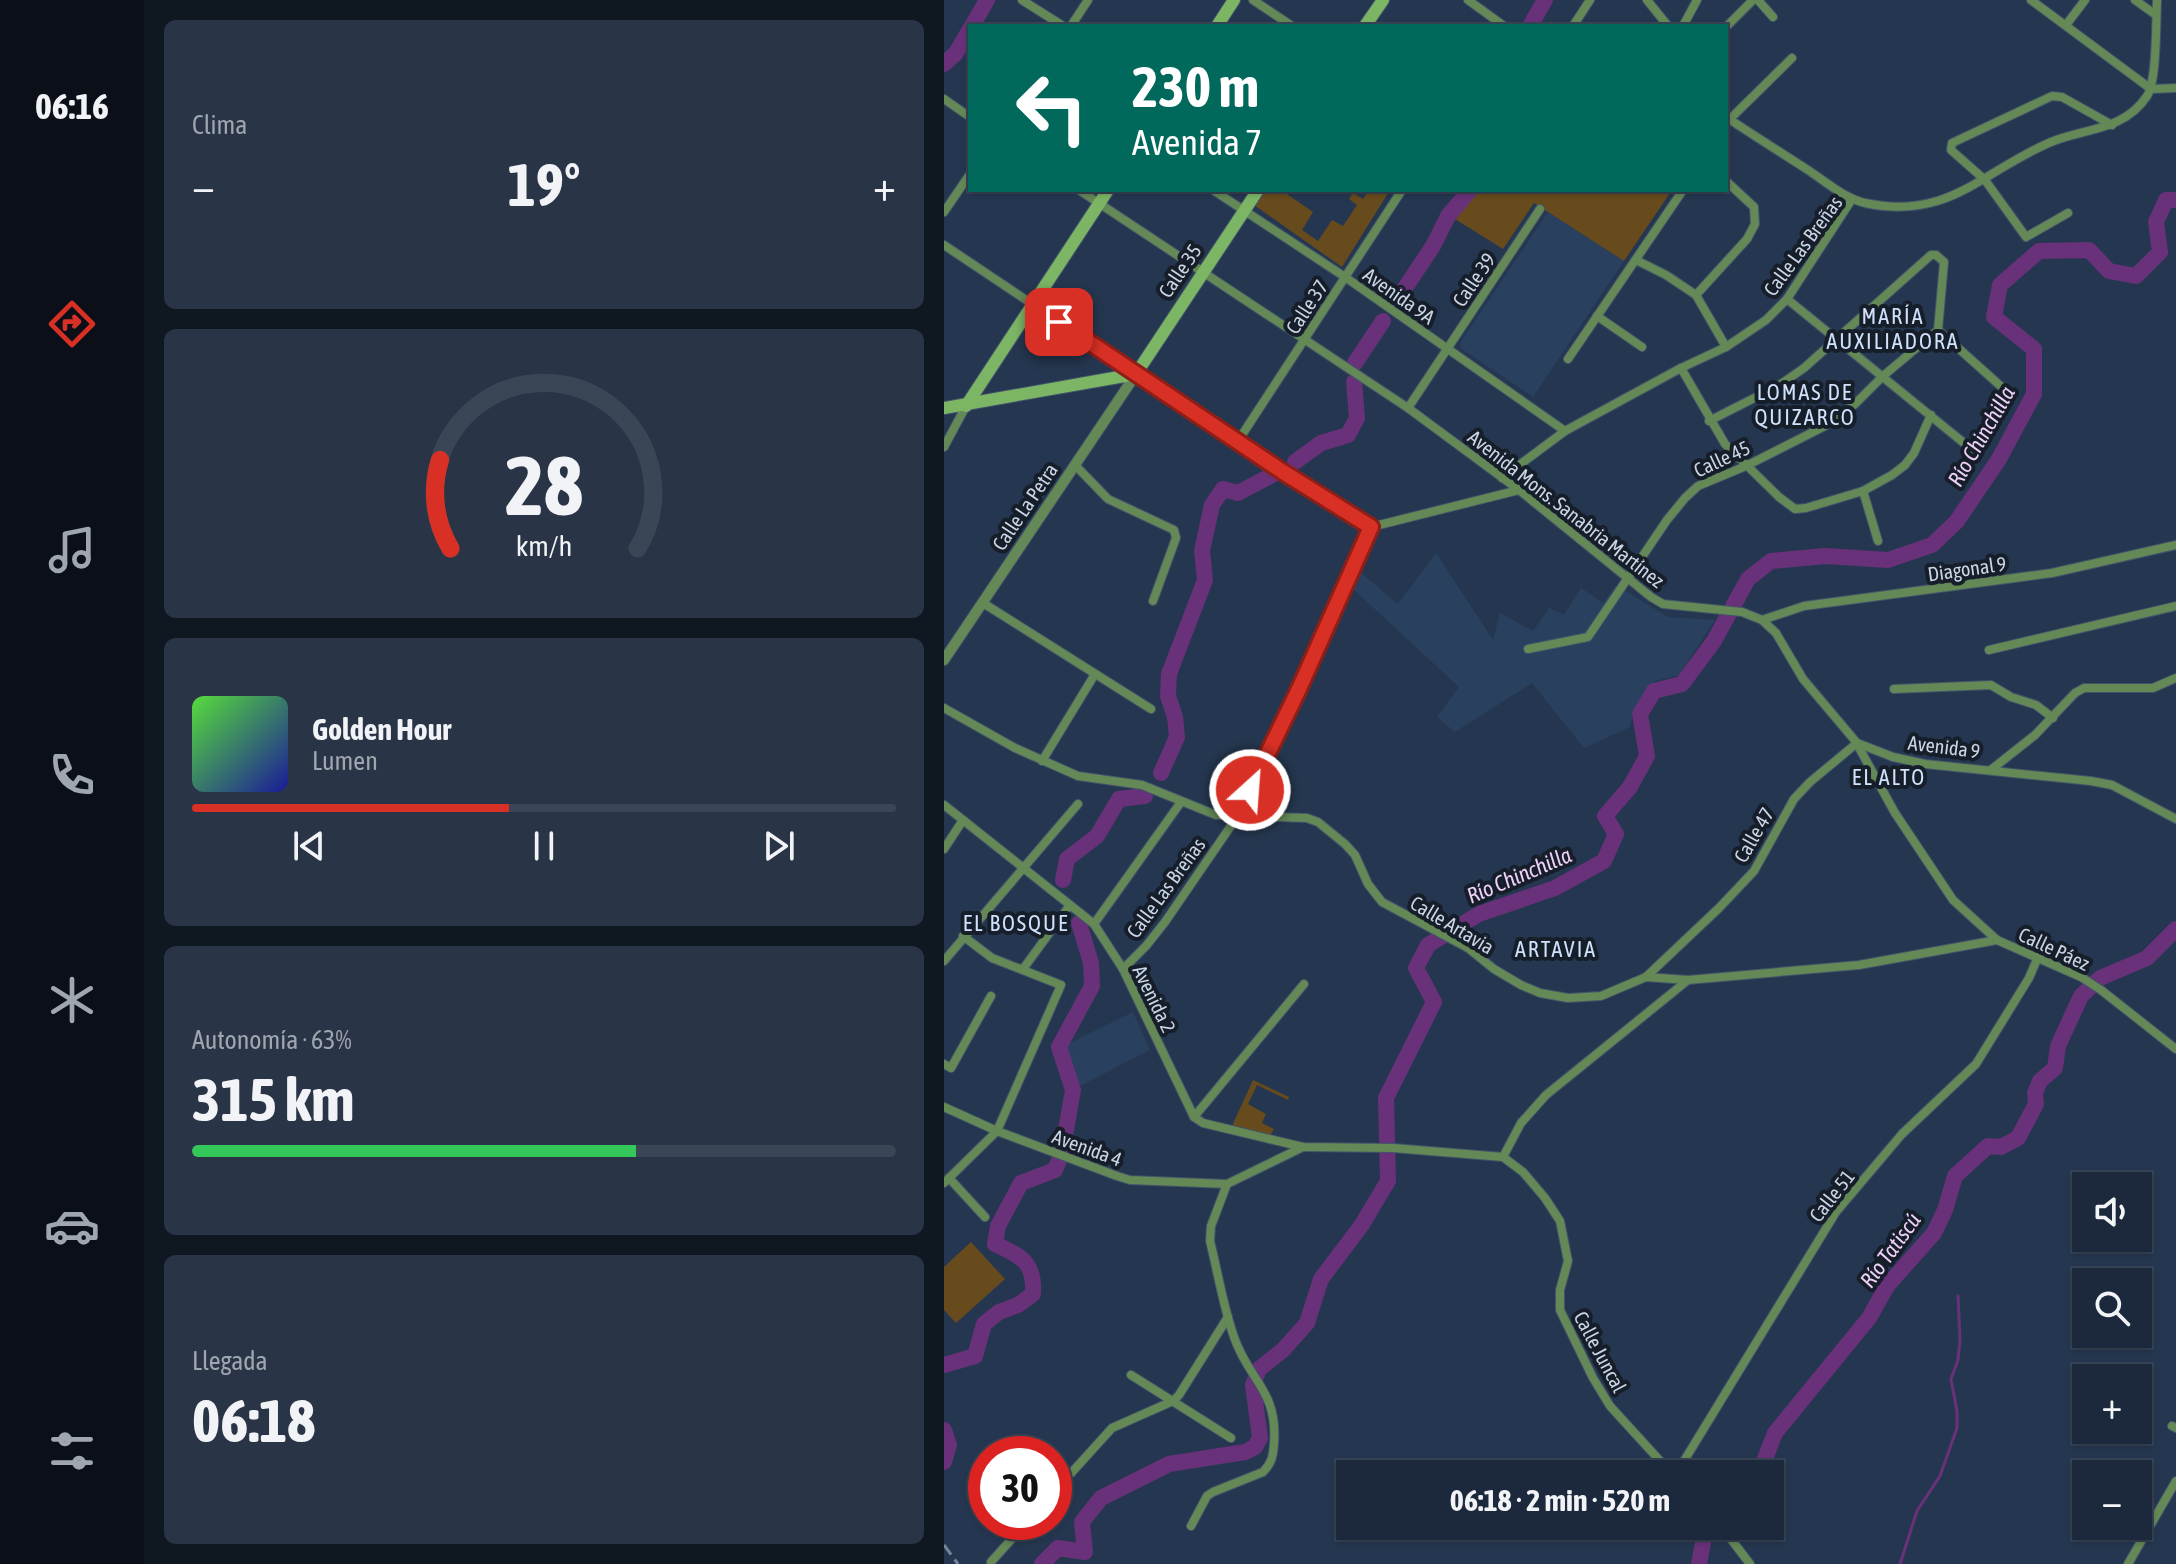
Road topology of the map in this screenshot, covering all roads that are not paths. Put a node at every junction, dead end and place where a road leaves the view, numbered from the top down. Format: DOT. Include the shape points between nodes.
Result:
graph roads {
  1 [pos="1022,0"];
  2 [pos="1088,0"];
  3 [pos="1234,0"];
  4 [pos="1253,0"];
  5 [pos="1383,0"];
  6 [pos="1468,0"];
  7 [pos="1590,0"];
  8 [pos="1647,0"];
  9 [pos="1697,0"];
  10 [pos="1756,0"];
  11 [pos="2031,0"];
  12 [pos="2085,0"];
  13 [pos="2135,0"];
  14 [pos="2157,0"];
  15 [pos="2156,15"];
  16 [pos="1773,17"];
  17 [pos="1060,24"];
  18 [pos="1072,24"];
  19 [pos="1218,24"];
  20 [pos="1289,24"];
  21 [pos="1366,24"];
  22 [pos="1501,24"];
  23 [pos="1574,24"];
  24 [pos="1666,24"];
  25 [pos="1684,24"];
  26 [pos="1728,25"];
  27 [pos="2066,25"];
  28 [pos="1792,58"];
  29 [pos="2176,88"];
  30 [pos="2151,89"];
  31 [pos="944,99"];
  32 [pos="968,116"];
  33 [pos="1728,118"];
  34 [pos="2113,126"];
  35 [pos="968,177"];
  36 [pos="1985,180"];
  37 [pos="1728,183"];
  38 [pos="1082,192"];
  39 [pos="1107,192"];
  40 [pos="1216,192"];
  41 [pos="1257,192"];
  42 [pos="1401,192"];
  43 [pos="1682,192"];
  44 [pos="1852,199"];
  45 [pos="1100,203"];
  46 [pos="1540,209"];
  47 [pos="1245,211"];
  48 [pos="944,212"];
  49 [pos="2068,213"];
  50 [pos="944,245"];
  51 [pos="1636,260"];
  52 [pos="1203,273"];
  53 [pos="1345,277"];
  54 [pos="1696,295"];
  55 [pos="1787,299"];
  56 [pos="1033,305"];
  57 [pos="1597,316"];
  58 [pos="1938,330"];
  59 [pos="1837,337"];
  60 [pos="1304,340"];
  61 [pos="1642,347"];
  62 [pos="1726,347"];
  63 [pos="1447,348"];
  64 [pos="1568,359"];
  65 [pos="1681,368"];
  66 [pos="1136,374"];
  67 [pos="1883,376"];
  68 [pos="2005,390"];
  69 [pos="966,406"];
  70 [pos="944,408"];
  71 [pos="1408,408"];
  72 [pos="1931,415"];
  73 [pos="1709,421"];
  74 [pos="1565,431"];
  75 [pos="1238,441"];
  76 [pos="944,447"];
  77 [pos="1975,452"];
  78 [pos="1075,465"];
  79 [pos="1746,466"];
  80 [pos="1502,478"];
  81 [pos="1519,490"];
  82 [pos="1863,491"];
  83 [pos="1371,527"];
  84 [pos="1878,541"];
  85 [pos="2176,545"];
  86 [pos="1626,579"];
  87 [pos="1153,601"];
  88 [pos="983,603"];
  89 [pos="2176,606"];
  90 [pos="1762,620"];
  91 [pos="1528,649"];
  92 [pos="1989,650"];
  93 [pos="944,660"];
  94 [pos="1095,674"];
  95 [pos="2176,678"];
  96 [pos="1894,689"];
  97 [pos="944,708"];
  98 [pos="1151,709"];
  99 [pos="2053,718"];
  100 [pos="1857,743"];
  101 [pos="1042,761"];
  102 [pos="1992,769"];
  103 [pos="1181,802"];
  104 [pos="1078,804"];
  105 [pos="944,805"];
  106 [pos="1237,817"];
  107 [pos="2176,819"];
  108 [pos="963,820"];
  109 [pos="944,849"];
  110 [pos="1022,867"];
  111 [pos="1070,905"];
  112 [pos="1094,924"];
  113 [pos="963,936"];
  114 [pos="1997,940"];
  115 [pos="2038,957"];
  116 [pos="944,961"];
  117 [pos="1023,969"];
  118 [pos="1123,969"];
  119 [pos="1646,977"];
  120 [pos="1688,980"];
  121 [pos="1304,984"];
  122 [pos="991,996"];
  123 [pos="2176,1049"];
  124 [pos="947,1066"];
  125 [pos="944,1107"];
  126 [pos="1194,1117"];
  127 [pos="997,1131"];
  128 [pos="1303,1147"];
  129 [pos="1503,1157"];
  130 [pos="947,1180"];
  131 [pos="1227,1184"];
  132 [pos="985,1217"];
  133 [pos="1228,1317"];
  134 [pos="1131,1375"];
  135 [pos="1173,1401"];
  136 [pos="1231,1438"];
  137 [pos="1661,1460"];
  138 [pos="1683,1460"];
  139 [pos="1072,1472"];
  140 [pos="2176,1481"];
  141 [pos="1191,1526"];
  142 [pos="1011,1540"];
  143 [pos="1732,1540"];
  144 [pos="991,1562"];
  145 [pos="1750,1564"];
  146 [pos="2128,1564"];
  1 -- 17 [label="street"];
  2 -- 18 [label="street"];
  3 -- 19 [label="main road"];
  4 -- 20 [label="street"];
  5 -- 21 [label="main road"];
  6 -- 22 [label="street"];
  7 -- 23 [label="street"];
  8 -- 24 [label="street"];
  9 -- 25 [label="street"];
  10 -- 16 [label="street"];
  10 -- 26 [label="street"];
  11 -- 27 [label="street"];
  12 -- 27 [label="street"];
  13 -- 15 [label="street"];
  14 -- 15 [label="street"];
  15 -- 30 [label="street"];
  27 -- 30 [label="street"];
  28 -- 33 [label="street"];
  29 -- 30 [label="street"];
  30 -- 34 [label="street, Calle Las Breñas"];
  31 -- 32 [label="street"];
  33 -- 44 [label="street"];
  34 -- 36 [label="street, Calle Las Breñas" via="2047,144"];
  34 -- 36 [label="street" via="2057,96 1950,146"];
  35 -- 48 [label="street"];
  36 -- 44 [label="street, Calle Las Breñas" via="1958,195 1910,207"];
  36 -- 49 [label="street" via="2026,237"];
  37 -- 54 [label="street" via="1754,207 1755,224"];
  38 -- 45 [label="street, Avenida Mons. Sanabria Martínez"];
  39 -- 45 [label="main road"];
  40 -- 47 [label="street, Avenida 9A"];
  41 -- 47 [label="main road, Calle 35"];
  42 -- 53 [label="street, Calle 37"];
  43 -- 51 [label="street"];
  44 -- 55 [label="street, Calle Las Breñas"];
  45 -- 52 [label="street, Avenida Mons. Sanabria Martínez"];
  45 -- 56 [label="main road"];
  46 -- 63 [label="street, Calle 39"];
  47 -- 52 [label="main road, Calle 35"];
  47 -- 53 [label="street, Avenida 9A"];
  50 -- 56 [label="street"];
  51 -- 54 [label="street"];
  51 -- 57 [label="street"];
  52 -- 60 [label="street, Avenida Mons. Sanabria Martínez"];
  52 -- 66 [label="main road, Calle 35"];
  53 -- 60 [label="street, Calle 37"];
  53 -- 63 [label="street, Avenida 9A"];
  54 -- 62 [label="street"];
  55 -- 59 [label="street"];
  55 -- 62 [label="street, Calle Las Breñas"];
  56 -- 66 [label="street"];
  56 -- 69 [label="main road"];
  57 -- 61 [label="street"];
  57 -- 64 [label="street"];
  58 -- 59 [label="street" via="1944,262 1931,255"];
  58 -- 67 [label="street, Calle 45"];
  58 -- 68 [label="street"];
  59 -- 67 [label="street"];
  59 -- 73 [label="street" via="1778,386"];
  60 -- 71 [label="street, Avenida Mons. Sanabria Martínez"];
  60 -- 75 [label="street, Calle 37"];
  62 -- 65 [label="street, Calle Las Breñas"];
  63 -- 71 [label="street, Calle 39"];
  63 -- 74 [label="street, Avenida 9A"];
  65 -- 73 [label="street"];
  65 -- 74 [label="street, Calle Las Breñas"];
  66 -- 69 [label="main road"];
  66 -- 75 [label="street"];
  66 -- 78 [label="street, Calle La Petra"];
  67 -- 72 [label="street"];
  67 -- 79 [label="street, Calle 45" via="1825,426"];
  69 -- 70 [label="main road"];
  69 -- 76 [label="street"];
  71 -- 80 [label="street, Avenida Mons. Sanabria Martínez"];
  72 -- 77 [label="street"];
  72 -- 82 [label="street" via="1905,465"];
  73 -- 79 [label="street"];
  74 -- 80 [label="street, Calle Las Breñas"];
  75 -- 83 [label="street"];
  78 -- 87 [label="street" via="1108,499 1174,530 1176,538"];
  78 -- 88 [label="street, Calle La Petra"];
  79 -- 82 [label="street" via="1795,509"];
  79 -- 86 [label="street, Calle 45" via="1698,486 1685,498"];
  80 -- 81 [label="street, Avenida Mons. Sanabria Martínez"];
  81 -- 83 [label="street"];
  81 -- 86 [label="street, Avenida Mons. Sanabria Martínez"];
  82 -- 84 [label="street"];
  83 -- 106 [label="street, Calle Las Breñas"];
  85 -- 90 [label="street, Diagonal 9" via="2052,573 1804,606"];
  86 -- 90 [label="street, Avenida Mons. Sanabria Martínez" via="1663,604 1742,612"];
  86 -- 91 [label="street, Calle 45" via="1588,637"];
  88 -- 93 [label="street, Calle La Petra"];
  88 -- 94 [label="street"];
  89 -- 92 [label="street"];
  90 -- 100 [label="street, Avenida 9"];
  94 -- 98 [label="street"];
  94 -- 101 [label="street"];
  95 -- 99 [label="street" via="2153,688 2084,688"];
  96 -- 99 [label="street" via="1991,685"];
  97 -- 101 [label="street, Calle Artavia"];
  99 -- 102 [label="street"];
  100 -- 102 [label="street, Avenida 9" via="1925,764"];
  100 -- 114 [label="street, Calle Páez" via="1895,813 1953,900"];
  100 -- 119 [label="street, Calle 47" via="1794,799 1754,871"];
  101 -- 103 [label="street, Calle Artavia" via="1078,776 1142,785"];
  102 -- 107 [label="street, Avenida 9" via="2112,785"];
  103 -- 106 [label="street, Calle Artavia"];
  103 -- 112 [label="street"];
  104 -- 110 [label="street"];
  105 -- 108 [label="street, Avenida 2"];
  106 -- 118 [label="street, Calle Las Breñas" via="1165,922"];
  106 -- 119 [label="street, Calle Artavia" via="1318,822 1355,855 1382,902 1540,993 1601,996"];
  108 -- 109 [label="street"];
  108 -- 110 [label="street, Avenida 2"];
  110 -- 111 [label="street, Avenida 2"];
  110 -- 113 [label="street"];
  111 -- 112 [label="street, Avenida 2"];
  111 -- 117 [label="street"];
  112 -- 118 [label="street, Avenida 2"];
  113 -- 116 [label="street"];
  113 -- 117 [label="street" via="992,958"];
  114 -- 115 [label="street, Calle Páez"];
  114 -- 120 [label="street, Calle Artavia" via="1859,965"];
  115 -- 123 [label="street, Calle Páez" via="2101,990"];
  115 -- 138 [label="street, Calle 51" via="1976,1064 1902,1134 1836,1212"];
  117 -- 127 [label="street" via="1061,985"];
  118 -- 126 [label="street, Avenida 2"];
  119 -- 120 [label="street, Calle Artavia"];
  120 -- 129 [label="street" via="1546,1095 1521,1123"];
  121 -- 126 [label="street"];
  122 -- 124 [label="street"];
  125 -- 127 [label="street, Avenida 4"];
  126 -- 128 [label="street" via="1215,1127"];
  127 -- 130 [label="street"];
  127 -- 131 [label="street, Avenida 4" via="1130,1180"];
  128 -- 129 [label="street"];
  128 -- 131 [label="street"];
  129 -- 137 [label="street, Calle Juncal" via="1523,1172 1560,1221 1568,1261 1560,1310 1593,1378 1610,1406"];
  130 -- 132 [label="street"];
  131 -- 133 [label="street" via="1210,1241"];
  133 -- 135 [label="street"];
  133 -- 141 [label="street" via="1270,1400 1275,1424 1269,1466 1207,1496"];
  134 -- 135 [label="street"];
  135 -- 136 [label="street"];
  135 -- 139 [label="street" via="1112,1428"];
  140 -- 146 [label="street"];
  142 -- 144 [label="street"];
  143 -- 145 [label="street"];
}
